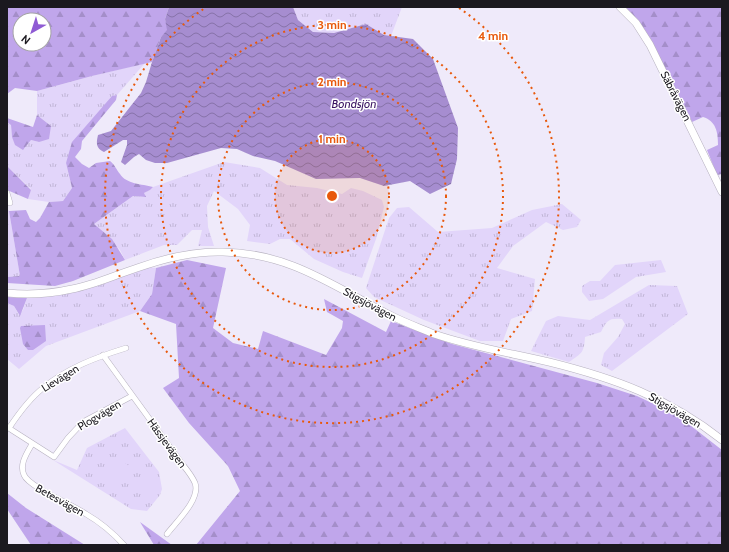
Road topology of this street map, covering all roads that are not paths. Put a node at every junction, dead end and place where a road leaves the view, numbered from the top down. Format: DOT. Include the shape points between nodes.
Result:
graph roads {
  1 [pos="620,7"];
  2 [pos="722,192"];
  3 [pos="7,193"];
  4 [pos="10,203"];
  5 [pos="7,293"];
  6 [pos="126,348"];
  7 [pos="103,355"];
  8 [pos="132,396"];
  9 [pos="8,427"];
  10 [pos="722,440"];
  11 [pos="32,444"];
  12 [pos="167,534"];
  13 [pos="124,545"];
  1 -- 2 [label="main road, Säbråvägen" via="636,23 650,45"];
  3 -- 4 [label="street"];
  5 -- 10 [label="main road, Stigsjövägen" via="42,294 72,289 150,263 190,254 224,252 256,255 311,272 394,317 438,335 478,347 587,372 634,388 685,414"];
  6 -- 7 [label="street, Lievägen"];
  7 -- 8 [label="street, Hässjevägen"];
  7 -- 9 [label="street, Lievägen" via="68,371 42,388"];
  8 -- 11 [label="street, Plogvägen" via="83,422 54,457"];
  8 -- 12 [label="street, Hässjevägen" via="196,486 196,494 191,503"];
  9 -- 11 [label="street"];
  11 -- 13 [label="street, Betesvägen" via="23,462 23,474 26,479 86,514"];
}
